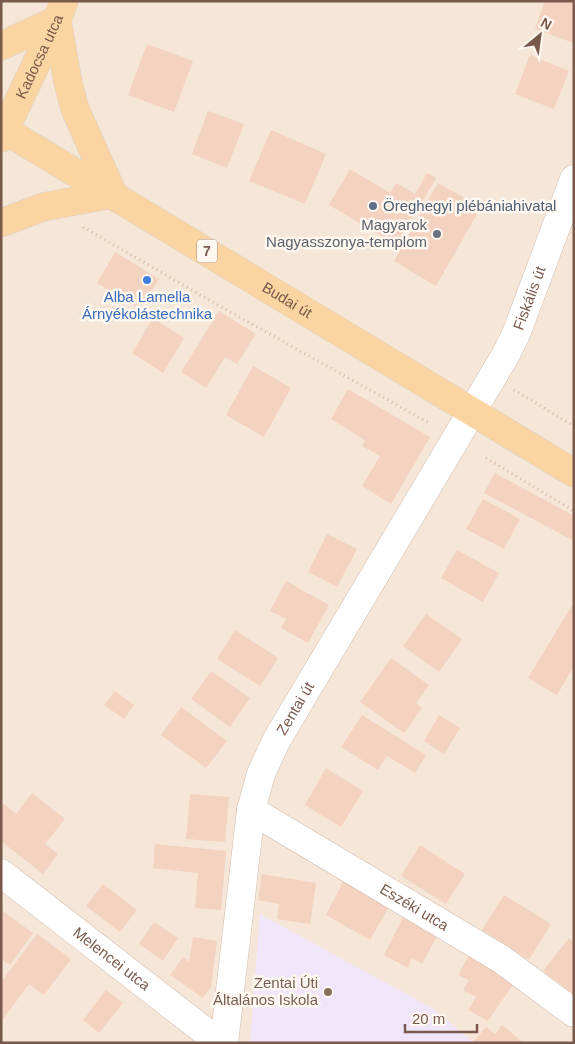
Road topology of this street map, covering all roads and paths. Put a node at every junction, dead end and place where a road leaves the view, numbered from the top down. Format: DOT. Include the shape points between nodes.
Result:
graph roads {
  1 [pos="61,11"];
  2 [pos="1,46"];
  3 [pos="2,132"];
  4 [pos="574,179"];
  5 [pos="112,194"];
  6 [pos="1,223"];
  7 [pos="78,224"];
  8 [pos="492,377"];
  9 [pos="472,412"];
  10 [pos="431,424"];
  11 [pos="574,426"];
  12 [pos="486,458"];
  13 [pos="574,473"];
  14 [pos="574,510"];
  15 [pos="251,810"];
  16 [pos="1,873"];
  17 [pos="574,1013"];
  18 [pos="223,1043"];
  1 -- 2 [label="main road"];
  1 -- 3 [label="main road, Kadocsa utca / 7"];
  1 -- 5 [label="main road" via="68,83 75,108"];
  3 -- 5 [label="main road, Budai út / 7"];
  4 -- 8 [label="street, Fiskális út" via="516,334"];
  5 -- 6 [label="main road" via="42,208"];
  5 -- 9 [label="main road, Budai út / 7"];
  7 -- 10 [label="path"];
  8 -- 9 [label="street, Fiskális út"];
  8 -- 11 [label="path"];
  9 -- 13 [label="main road, Budai út / 7"];
  9 -- 15 [label="street, Zentai út" via="276,742 261,774"];
  12 -- 14 [label="path"];
  15 -- 17 [label="street, Eszéki utca" via="501,959"];
  15 -- 18 [label="street, Zentai út"];
  16 -- 18 [label="street, Melencei utca"];
}
